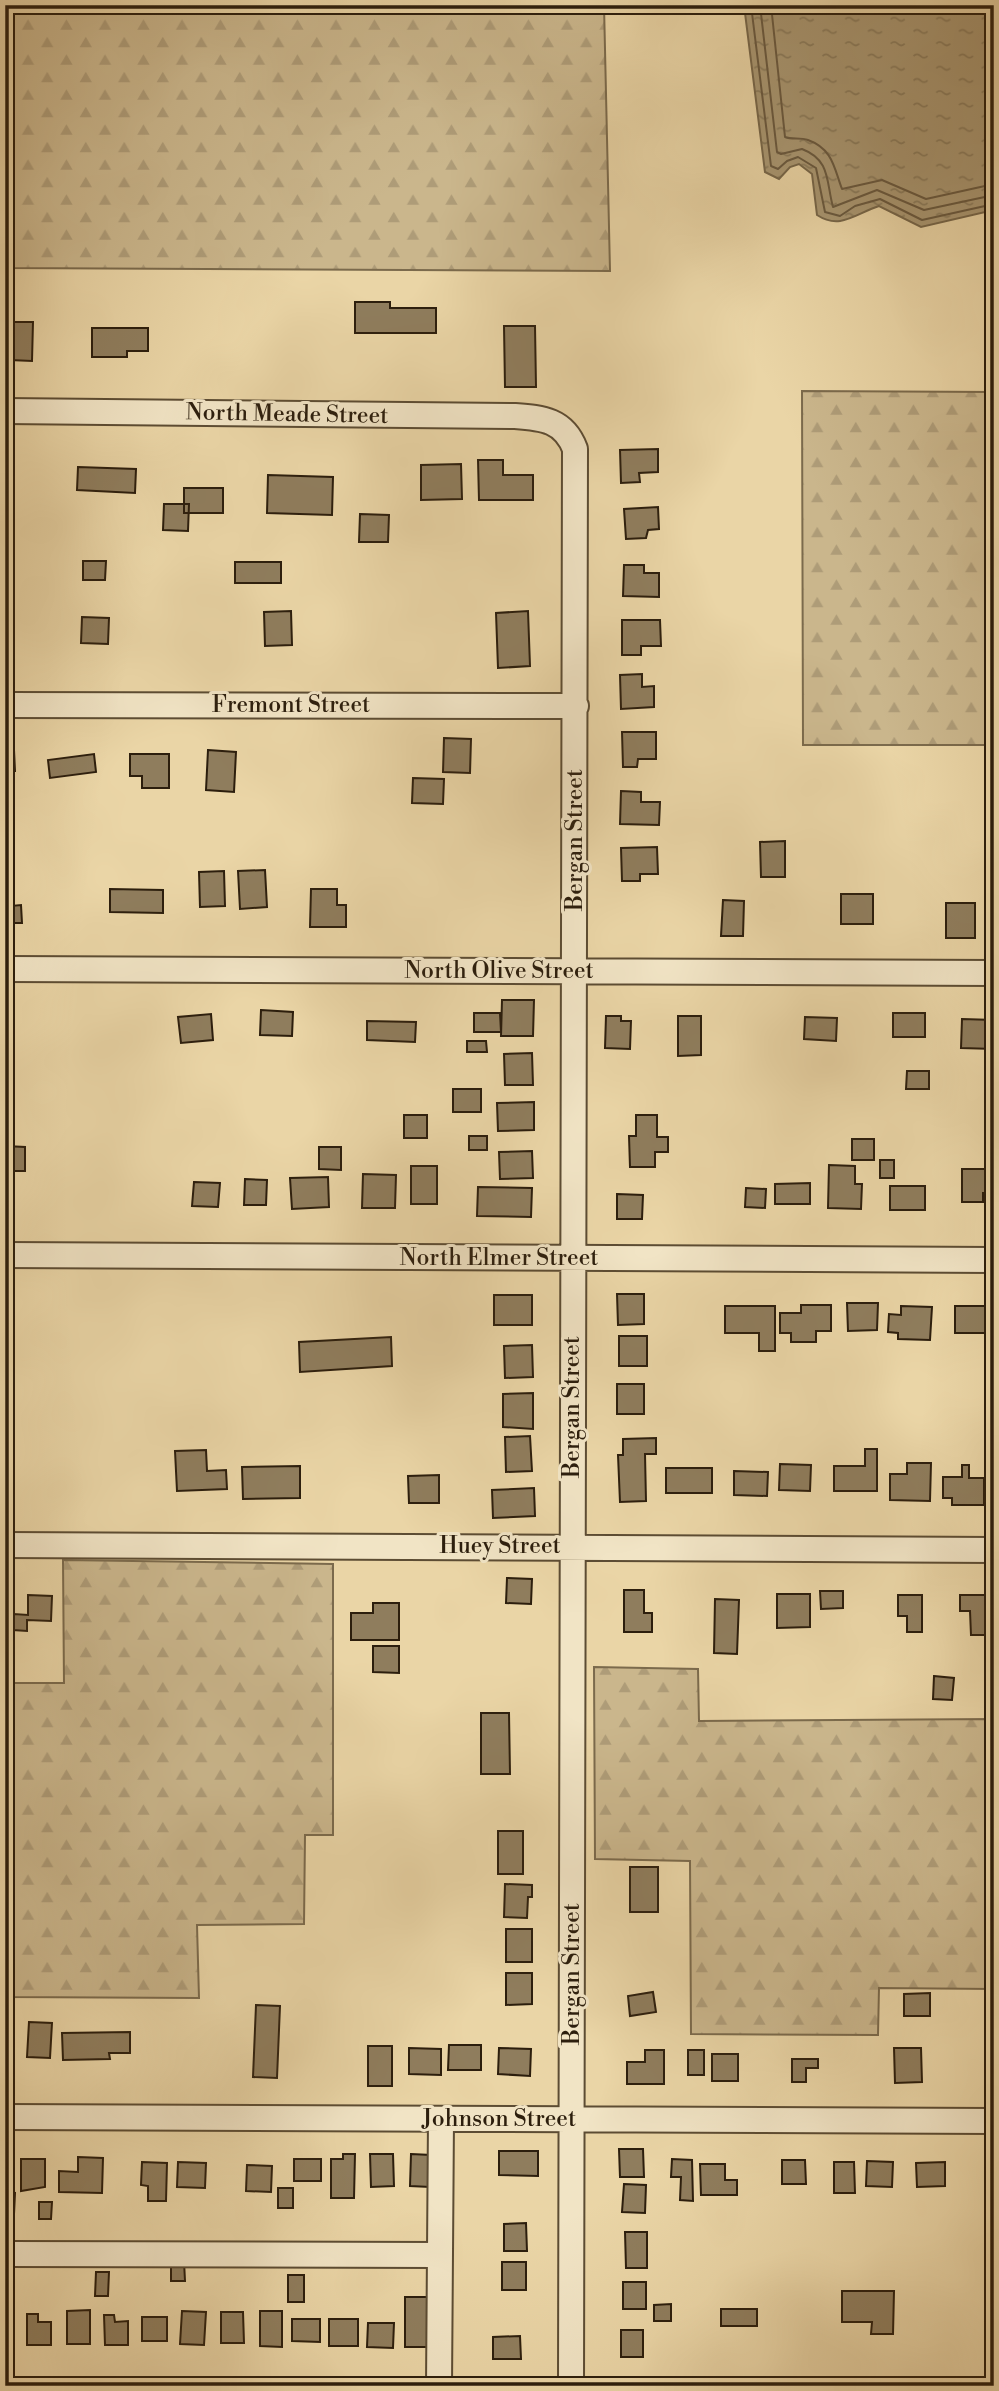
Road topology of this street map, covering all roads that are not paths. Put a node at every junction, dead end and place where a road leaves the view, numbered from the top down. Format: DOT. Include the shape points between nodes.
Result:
graph roads {
  1 [pos="5,411"];
  2 [pos="565,431"];
  3 [pos="5,705"];
  4 [pos="576,706"];
  5 [pos="5,969"];
  6 [pos="575,972"];
  7 [pos="994,973"];
  8 [pos="5,1255"];
  9 [pos="572,1258"];
  10 [pos="994,1260"];
  11 [pos="5,1545"];
  12 [pos="571,1546"];
  13 [pos="994,1550"];
  14 [pos="5,2117"];
  15 [pos="441,2119"];
  16 [pos="572,2119"];
  17 [pos="994,2121"];
  18 [pos="5,2254"];
  19 [pos="439,2255"];
  20 [pos="439,2386"];
  21 [pos="571,2386"];
  1 -- 2 [label="street, North Meade Street" via="515,416 547,418"];
  2 -- 4 [label="street, Bergan Street" via="576,461"];
  3 -- 4 [label="street, Fremont Street"];
  4 -- 6 [label="street, Bergan Street"];
  5 -- 6 [label="street, North Olive Street"];
  6 -- 7 [label="street, North Olive Street"];
  6 -- 9 [label="street, Bergan Street"];
  8 -- 9 [label="street, North Elmer Street"];
  9 -- 10 [label="street, North Elmer Street"];
  9 -- 12 [label="street, Bergan Street"];
  11 -- 12 [label="street, Huey Street"];
  12 -- 13 [label="street, Huey Street"];
  12 -- 16 [label="street, Bergan Street"];
  14 -- 15 [label="street, Johnson Street"];
  15 -- 16 [label="street, Johnson Street"];
  15 -- 19 [label="street"];
  16 -- 17 [label="street, Johnson Street"];
  16 -- 21 [label="street, Bergan Street"];
  18 -- 19 [label="street"];
  19 -- 20 [label="street"];
}
